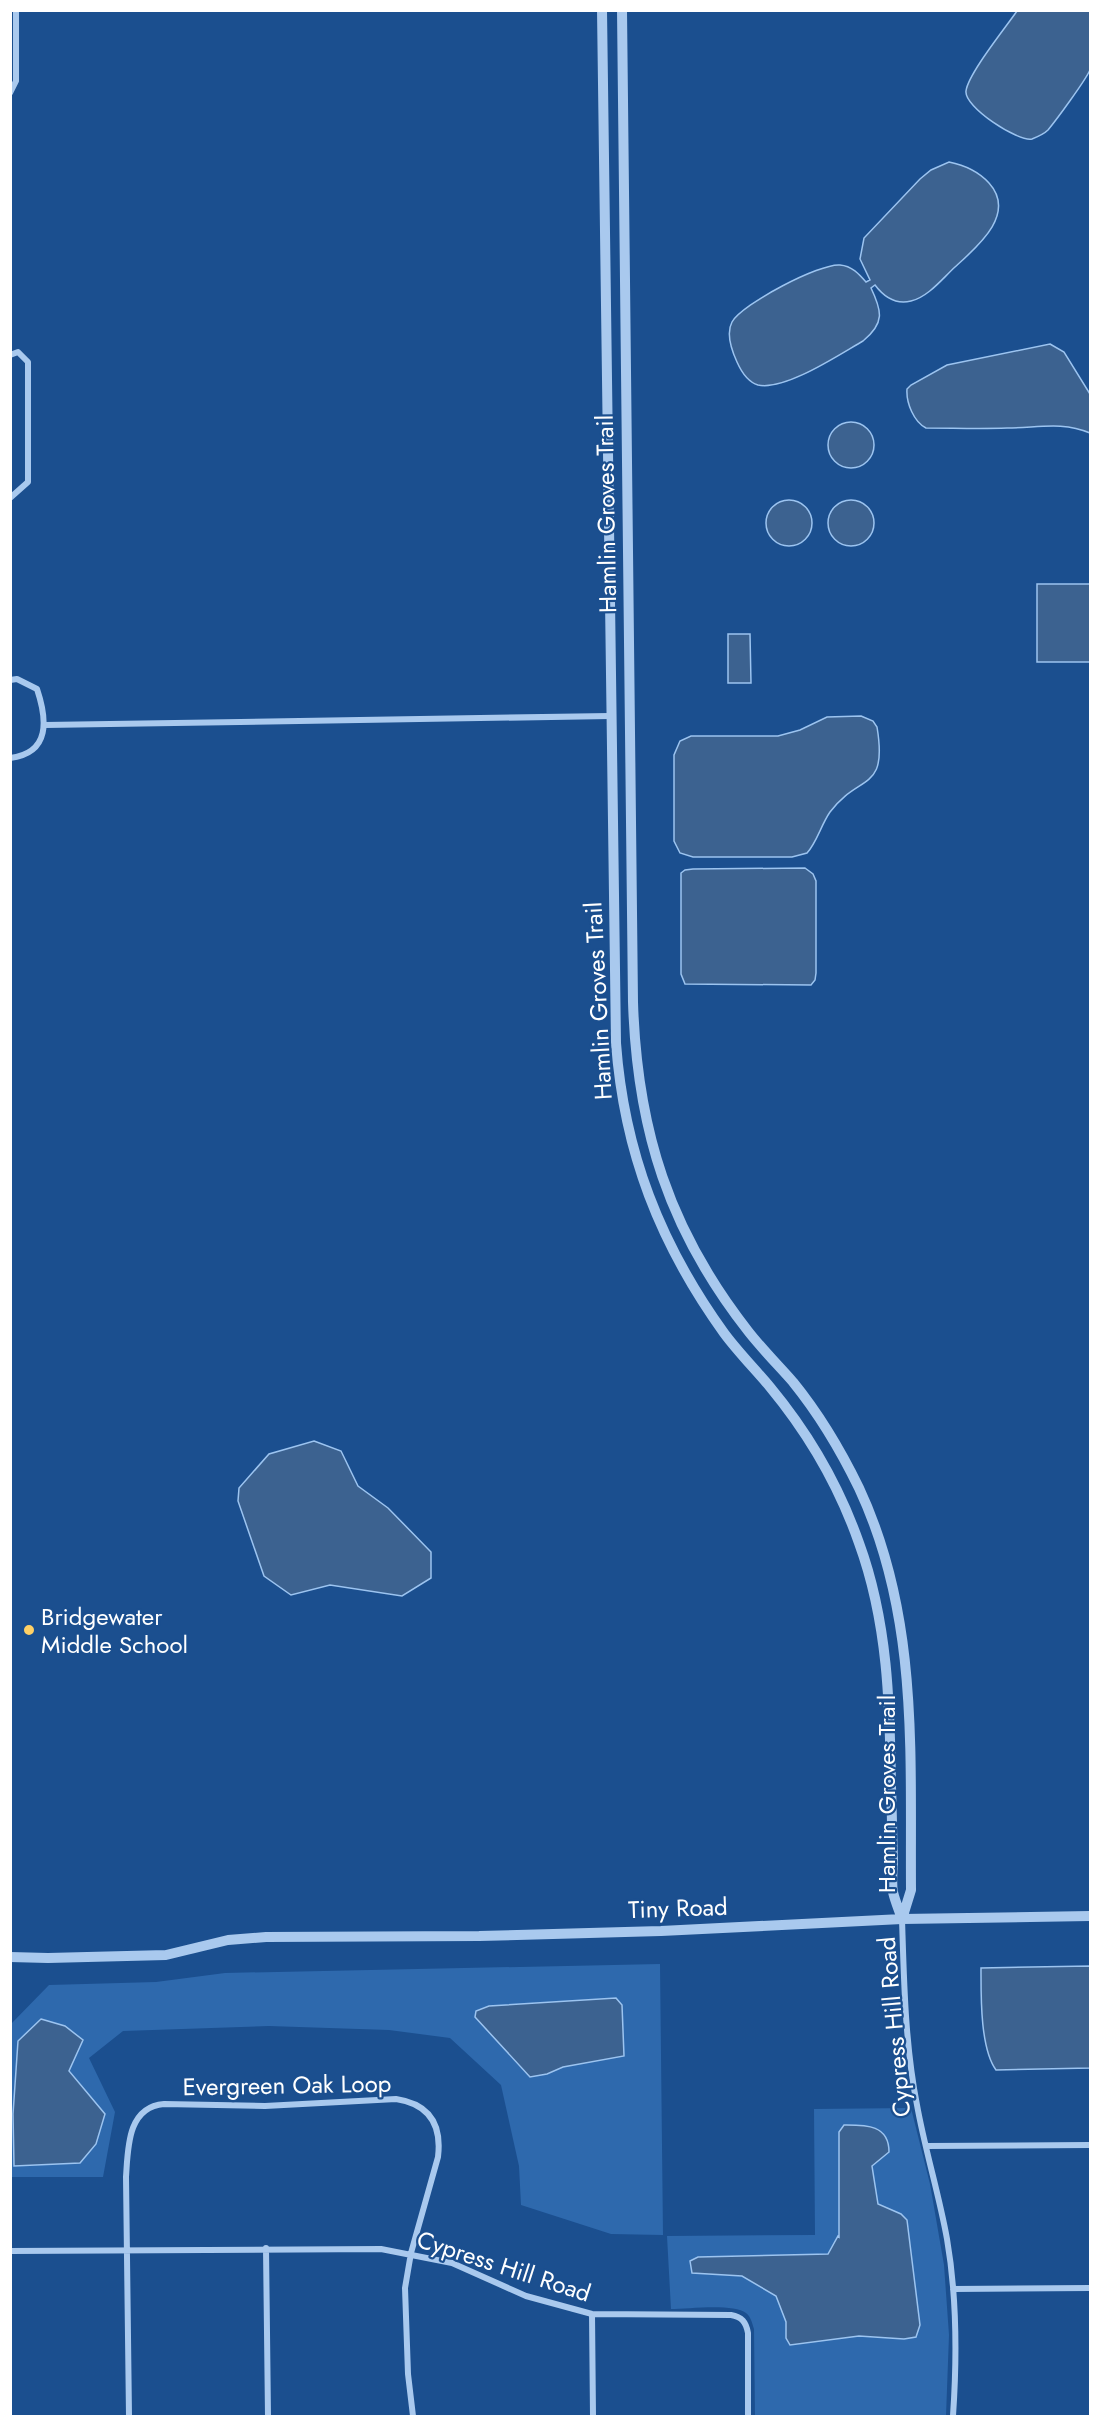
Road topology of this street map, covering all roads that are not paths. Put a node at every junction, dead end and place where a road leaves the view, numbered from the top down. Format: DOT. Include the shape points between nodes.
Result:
graph roads {
  1 [pos="16,10"];
  2 [pos="602,10"];
  3 [pos="622,10"];
  4 [pos="10,93"];
  5 [pos="603,103"];
  6 [pos="623,103"];
  7 [pos="10,355"];
  8 [pos="10,498"];
  9 [pos="10,680"];
  10 [pos="630,715"];
  11 [pos="610,716"];
  12 [pos="45,724"];
  13 [pos="10,758"];
  14 [pos="634,1041"];
  15 [pos="616,1042"];
  16 [pos="1090,1916"];
  17 [pos="902,1919"];
  18 [pos="10,1957"];
  19 [pos="1090,2145"];
  20 [pos="926,2146"];
  21 [pos="266,2248"];
  22 [pos="127,2250"];
  23 [pos="10,2251"];
  24 [pos="411,2253"];
  25 [pos="1090,2288"];
  26 [pos="953,2289"];
  27 [pos="592,2314"];
  28 [pos="129,2416"];
  29 [pos="268,2416"];
  30 [pos="412,2416"];
  31 [pos="593,2416"];
  32 [pos="748,2416"];
  33 [pos="953,2416"];
  1 -- 4 [label="street" via="16,81"];
  2 -- 5 [label="street, Hamlin Groves Trail"];
  3 -- 6 [label="street, Hamlin Groves Trail"];
  5 -- 6 [label="street"];
  5 -- 11 [label="street, Hamlin Groves Trail"];
  6 -- 10 [label="street, Hamlin Groves Trail"];
  7 -- 8 [label="street" via="18,352 28,362 28,482"];
  9 -- 12 [label="street" via="17,679 37,689"];
  10 -- 11 [label="street"];
  10 -- 14 [label="street, Hamlin Groves Trail"];
  11 -- 12 [label="street"];
  11 -- 15 [label="street, Hamlin Groves Trail"];
  12 -- 13 [label="street" via="39,745 24,756"];
  14 -- 15 [label="street"];
  14 -- 17 [label="street, Hamlin Groves Trail" via="652,1145 686,1234 733,1311 817,1414 859,1488 881,1543 900,1618 909,1688 911,1890"];
  15 -- 17 [label="street, Hamlin Groves Trail" via="621,1094 633,1148 666,1239 693,1288 726,1335 813,1447 860,1544 885,1652 890,1705 893,1891"];
  16 -- 17 [label="street, Tiny Road"];
  17 -- 18 [label="street, Tiny Road" via="661,1931 266,1937 228,1940 166,1955"];
  17 -- 20 [label="street, Cypress Hill Road" via="909,2052"];
  19 -- 20 [label="street"];
  20 -- 26 [label="street, Cypress Hill Road"];
  21 -- 22 [label="street, Cypress Hill Road"];
  21 -- 24 [label="street, Cypress Hill Road" via="359,2248"];
  21 -- 29 [label="street"];
  22 -- 23 [label="street, Cypress Hill Road"];
  22 -- 24 [label="street, Evergreen Oak Loop" via="128,2154 133,2125 145,2110 164,2104 265,2106 396,2099 418,2106 435,2123 439,2134 438,2157"];
  22 -- 28 [label="street, Evergreen Oak Loop"];
  24 -- 27 [label="street, Cypress Hill Road" via="452,2263 526,2296"];
  24 -- 30 [label="street, Evergreen Oak Loop" via="405,2288"];
  25 -- 26 [label="street"];
  26 -- 33 [label="street, Cypress Hill Road"];
  27 -- 31 [label="street"];
  27 -- 32 [label="street, Cypress Hill Road" via="740,2317 748,2332"];
}
